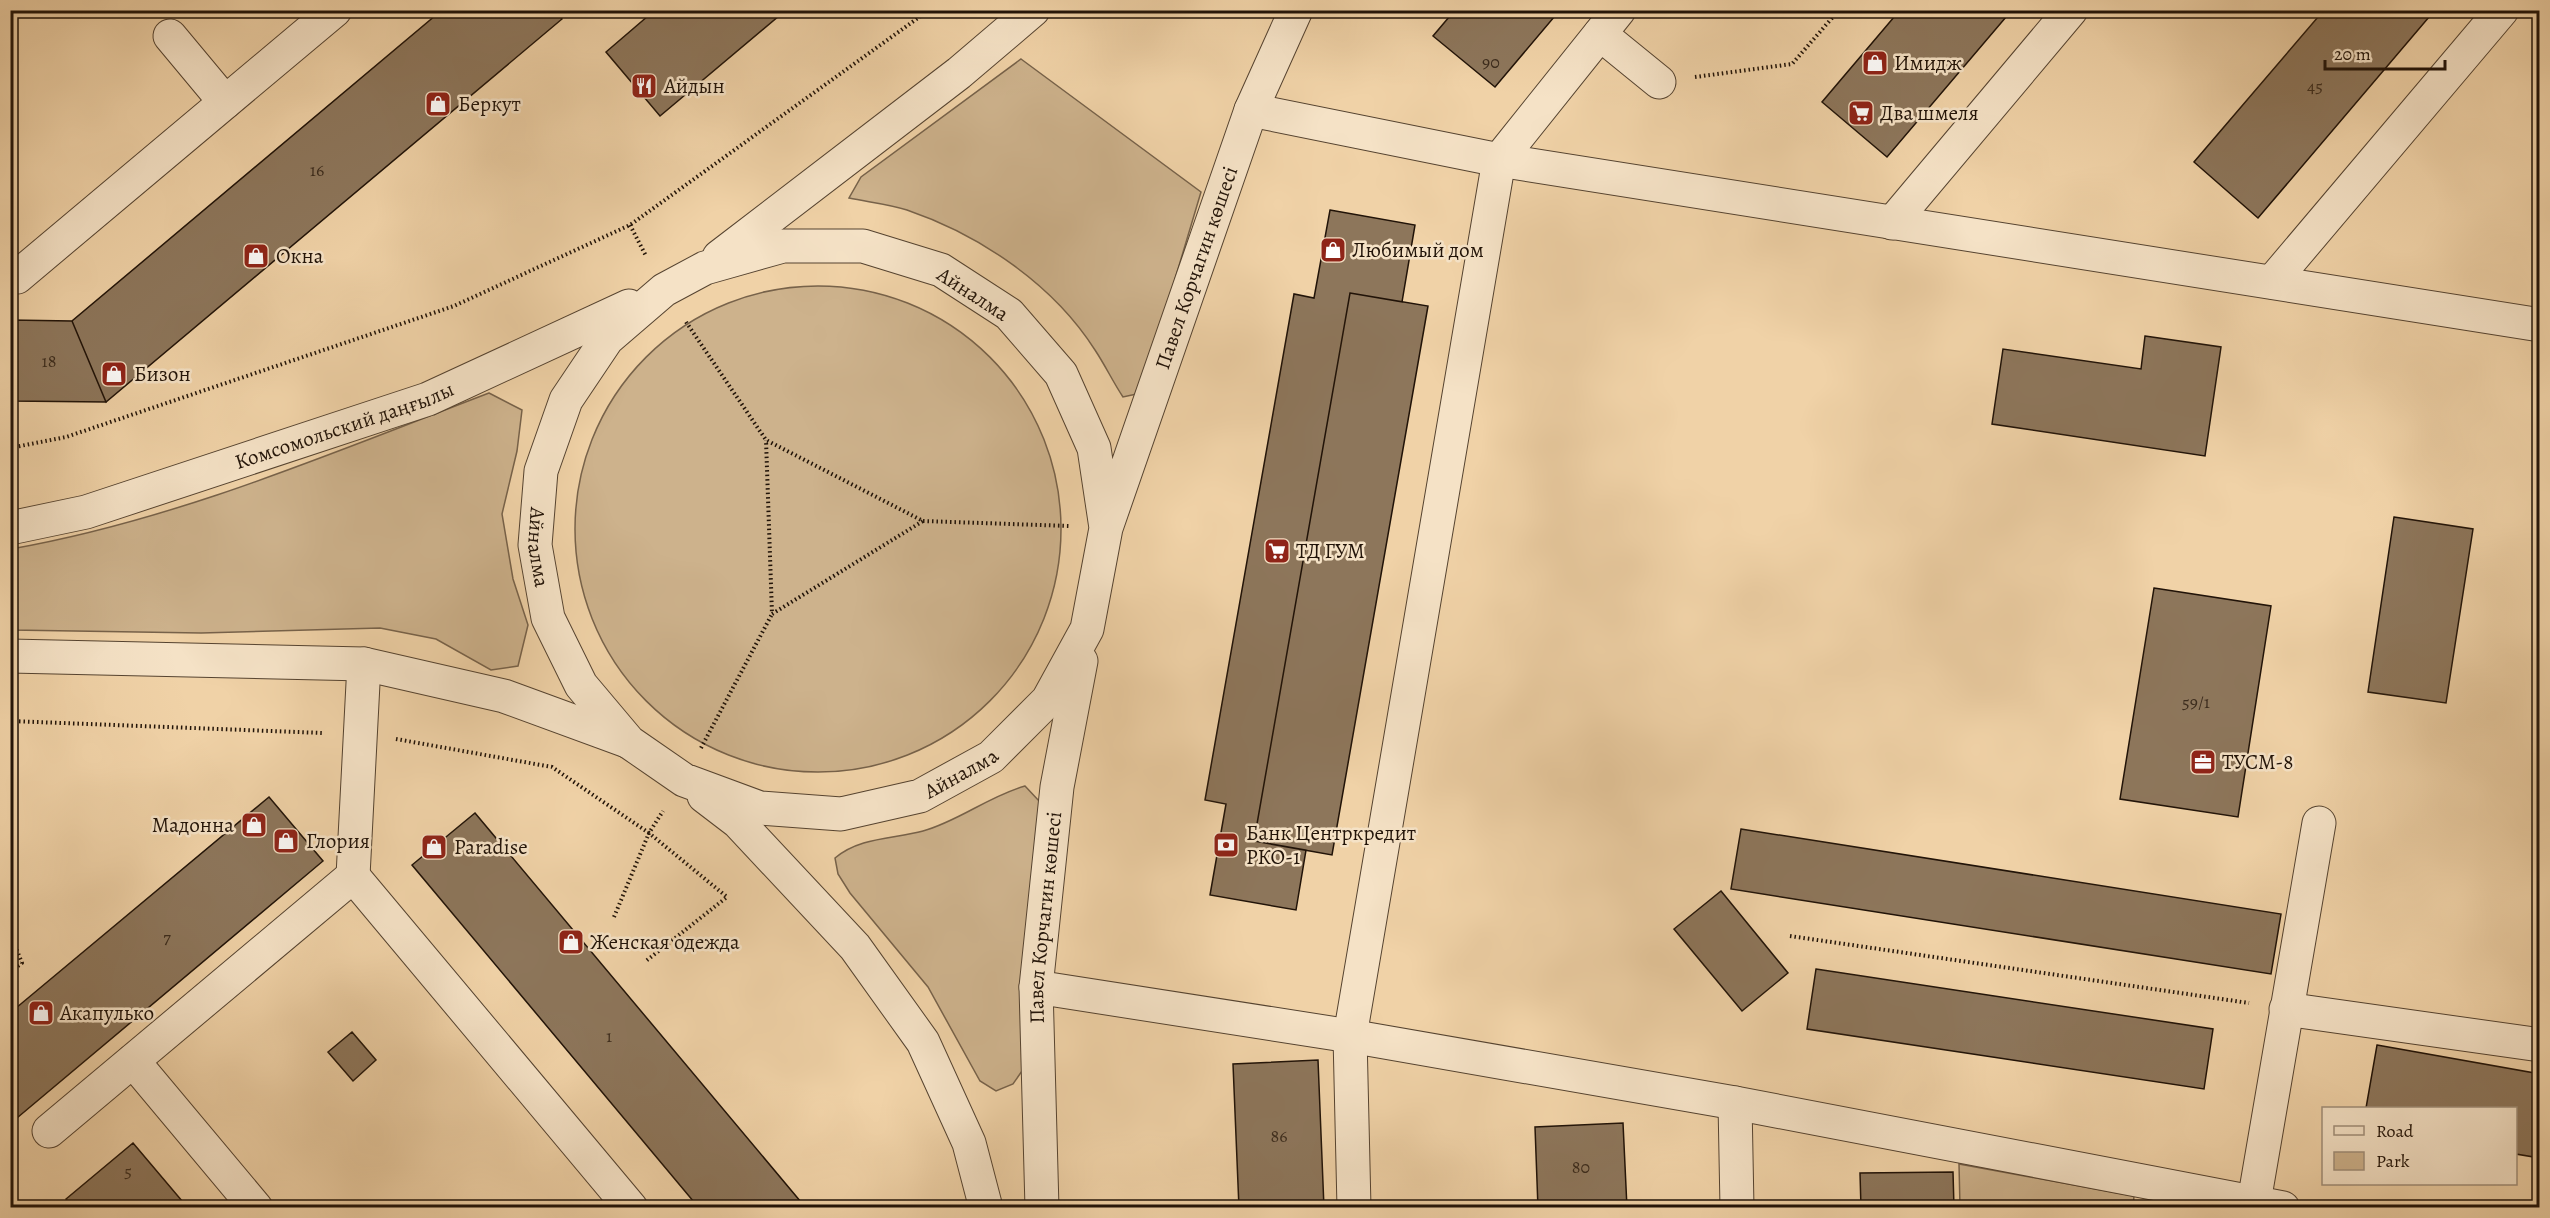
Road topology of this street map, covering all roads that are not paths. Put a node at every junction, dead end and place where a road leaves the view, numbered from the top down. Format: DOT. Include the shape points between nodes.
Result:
graph roads {
  1 [pos="335,10"];
  2 [pos="1033,10"];
  3 [pos="1296,10"];
  4 [pos="2071,10"];
  5 [pos="2502,10"];
  6 [pos="1609,22"];
  7 [pos="170,36"];
  8 [pos="1659,82"];
  9 [pos="225,102"];
  10 [pos="1251,110"];
  11 [pos="1499,160"];
  12 [pos="1892,223"];
  13 [pos="705,268"];
  14 [pos="10,277"];
  15 [pos="2272,282"];
  16 [pos="664,290"];
  17 [pos="2540,325"];
  18 [pos="10,528"];
  19 [pos="1106,528"];
  20 [pos="1087,629"];
  21 [pos="10,656"];
  22 [pos="364,664"];
  23 [pos="629,742"];
  24 [pos="684,780"];
  25 [pos="2319,823"];
  26 [pos="353,876"];
  27 [pos="1036,987"];
  28 [pos="2286,1009"];
  29 [pos="1350,1036"];
  30 [pos="2540,1045"];
  31 [pos="133,1061"];
  32 [pos="1735,1102"];
  33 [pos="49,1131"];
  34 [pos="2155,1195"];
  35 [pos="2268,1205"];
  36 [pos="256,1208"];
  37 [pos="631,1208"];
  38 [pos="986,1208"];
  39 [pos="1042,1208"];
  40 [pos="1354,1208"];
  41 [pos="1737,1208"];
  1 -- 9 [label="street"];
  2 -- 13 [label="street" via="960,73"];
  3 -- 10 [label="street, Павел Корчагин көшесі"];
  4 -- 12 [label="street"];
  5 -- 15 [label="street"];
  6 -- 8 [label="street"];
  6 -- 11 [label="street"];
  7 -- 9 [label="street"];
  9 -- 14 [label="street" via="17,277"];
  10 -- 11 [label="street"];
  10 -- 19 [label="street, Павел Корчагин көшесі"];
  11 -- 12 [label="street"];
  11 -- 29 [label="street"];
  12 -- 15 [label="street"];
  13 -- 16 [label="street, Айналма"];
  13 -- 19 [label="street, Айналма" via="783,246 863,246 941,270 1009,314 1061,374 1094,448"];
  15 -- 17 [label="street"];
  16 -- 18 [label="street, Комсомольский даңғылы" via="428,399 86,512"];
  16 -- 23 [label="street, Айналма" via="607,339 566,400 541,471 535,545 549,618 576,675"];
  19 -- 20 [label="street, Айналма"];
  20 -- 24 [label="street, Айналма" via="1048,700 1032,717 991,757 920,796 841,813 818,812 760,808"];
  20 -- 27 [label="street, Павел Корчагин көшесі" via="1057,787"];
  21 -- 22 [label="street"];
  22 -- 23 [label="street" via="504,696"];
  22 -- 26 [label="street"];
  23 -- 24 [label="street, Айналма"];
  24 -- 38 [label="street" via="738,822 855,946 923,1042 969,1143"];
  25 -- 28 [label="street"];
  26 -- 31 [label="street"];
  26 -- 37 [label="street"];
  27 -- 29 [label="street"];
  27 -- 39 [label="street, Павел Корчагин көшесі"];
  28 -- 30 [label="street"];
  28 -- 35 [label="street"];
  29 -- 32 [label="street"];
  29 -- 40 [label="street"];
  31 -- 33 [label="street"];
  31 -- 36 [label="street"];
  32 -- 34 [label="street"];
  32 -- 41 [label="street"];
  34 -- 35 [label="street"];
}
